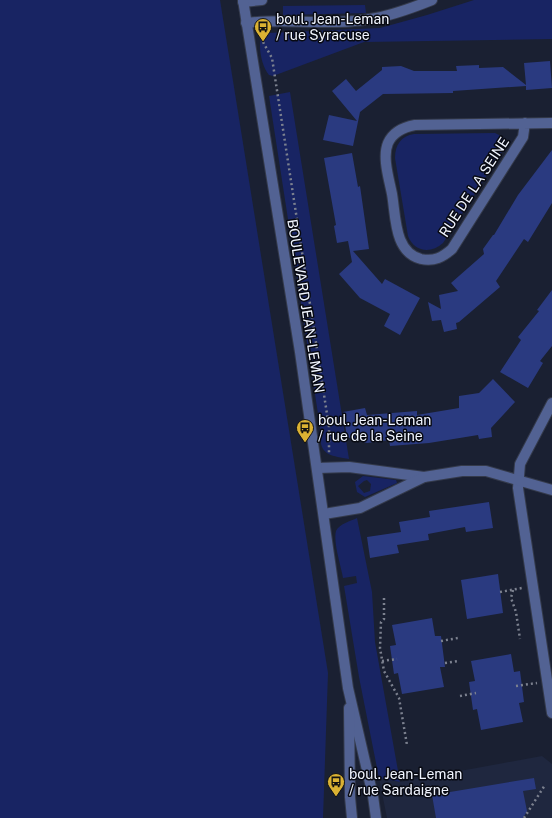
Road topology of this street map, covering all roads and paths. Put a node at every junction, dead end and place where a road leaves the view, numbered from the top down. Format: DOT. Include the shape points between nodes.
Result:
graph roads {
  1 [pos="262,0"];
  2 [pos="432,0"];
  3 [pos="243,1"];
  4 [pos="246,23"];
  5 [pos="263,42"];
  6 [pos="525,123"];
  7 [pos="552,123"];
  8 [pos="552,403"];
  9 [pos="329,454"];
  10 [pos="317,468"];
  11 [pos="424,477"];
  12 [pos="518,480"];
  13 [pos="552,490"];
  14 [pos="324,514"];
  15 [pos="532,586"];
  16 [pos="513,590"];
  17 [pos="500,592"];
  18 [pos="384,598"];
  19 [pos="458,638"];
  20 [pos="520,639"];
  21 [pos="442,641"];
  22 [pos="397,659"];
  23 [pos="382,661"];
  24 [pos="459,661"];
  25 [pos="445,662"];
  26 [pos="547,681"];
  27 [pos="516,686"];
  28 [pos="348,688"];
  29 [pos="476,694"];
  30 [pos="460,696"];
  31 [pos="552,713"];
  32 [pos="407,745"];
  33 [pos="545,785"];
  34 [pos="352,818"];
  35 [pos="376,818"];
  36 [pos="524,818"];
  1 -- 3 [label="street"];
  2 -- 4 [label="street" via="371,19"];
  3 -- 4 [label="street, BOULEVARD JEAN-LEMAN"];
  4 -- 10 [label="street, BOULEVARD JEAN-LEMAN"];
  5 -- 9 [label="path, BOULEVARD JEAN-LEMAN" via="272,58 329,428"];
  6 -- 6 [label="street, RUE DE LA SEINE" via="415,125 402,128 392,137 387,147 386,158 399,237 406,251 418,258 432,260 440,258 452,249 523,137"];
  6 -- 7 [label="street, RUE DE LA SEINE"];
  8 -- 12 [label="street" via="520,464"];
  10 -- 11 [label="street" via="349,466"];
  10 -- 14 [label="street, BOULEVARD JEAN-LEMAN"];
  11 -- 12 [label="street" via="478,470"];
  11 -- 14 [label="street" via="360,508"];
  12 -- 13 [label="street"];
  12 -- 15 [label="street"];
  14 -- 28 [label="street, BOULEVARD JEAN-LEMAN"];
  15 -- 16 [label="path"];
  15 -- 26 [label="street"];
  16 -- 17 [label="path"];
  16 -- 20 [label="path" via="511,598"];
  18 -- 23 [label="path" via="384,619 379,635"];
  19 -- 21 [label="path"];
  22 -- 23 [label="path"];
  23 -- 32 [label="path" via="388,680 399,698"];
  24 -- 25 [label="path"];
  26 -- 27 [label="path"];
  26 -- 31 [label="street"];
  28 -- 34 [label="street, BOULEVARD JEAN-LEMAN"];
  28 -- 35 [label="street, BOULEVARD JEAN-LEMAN"];
  29 -- 30 [label="path"];
  33 -- 36 [label="path"];
}
